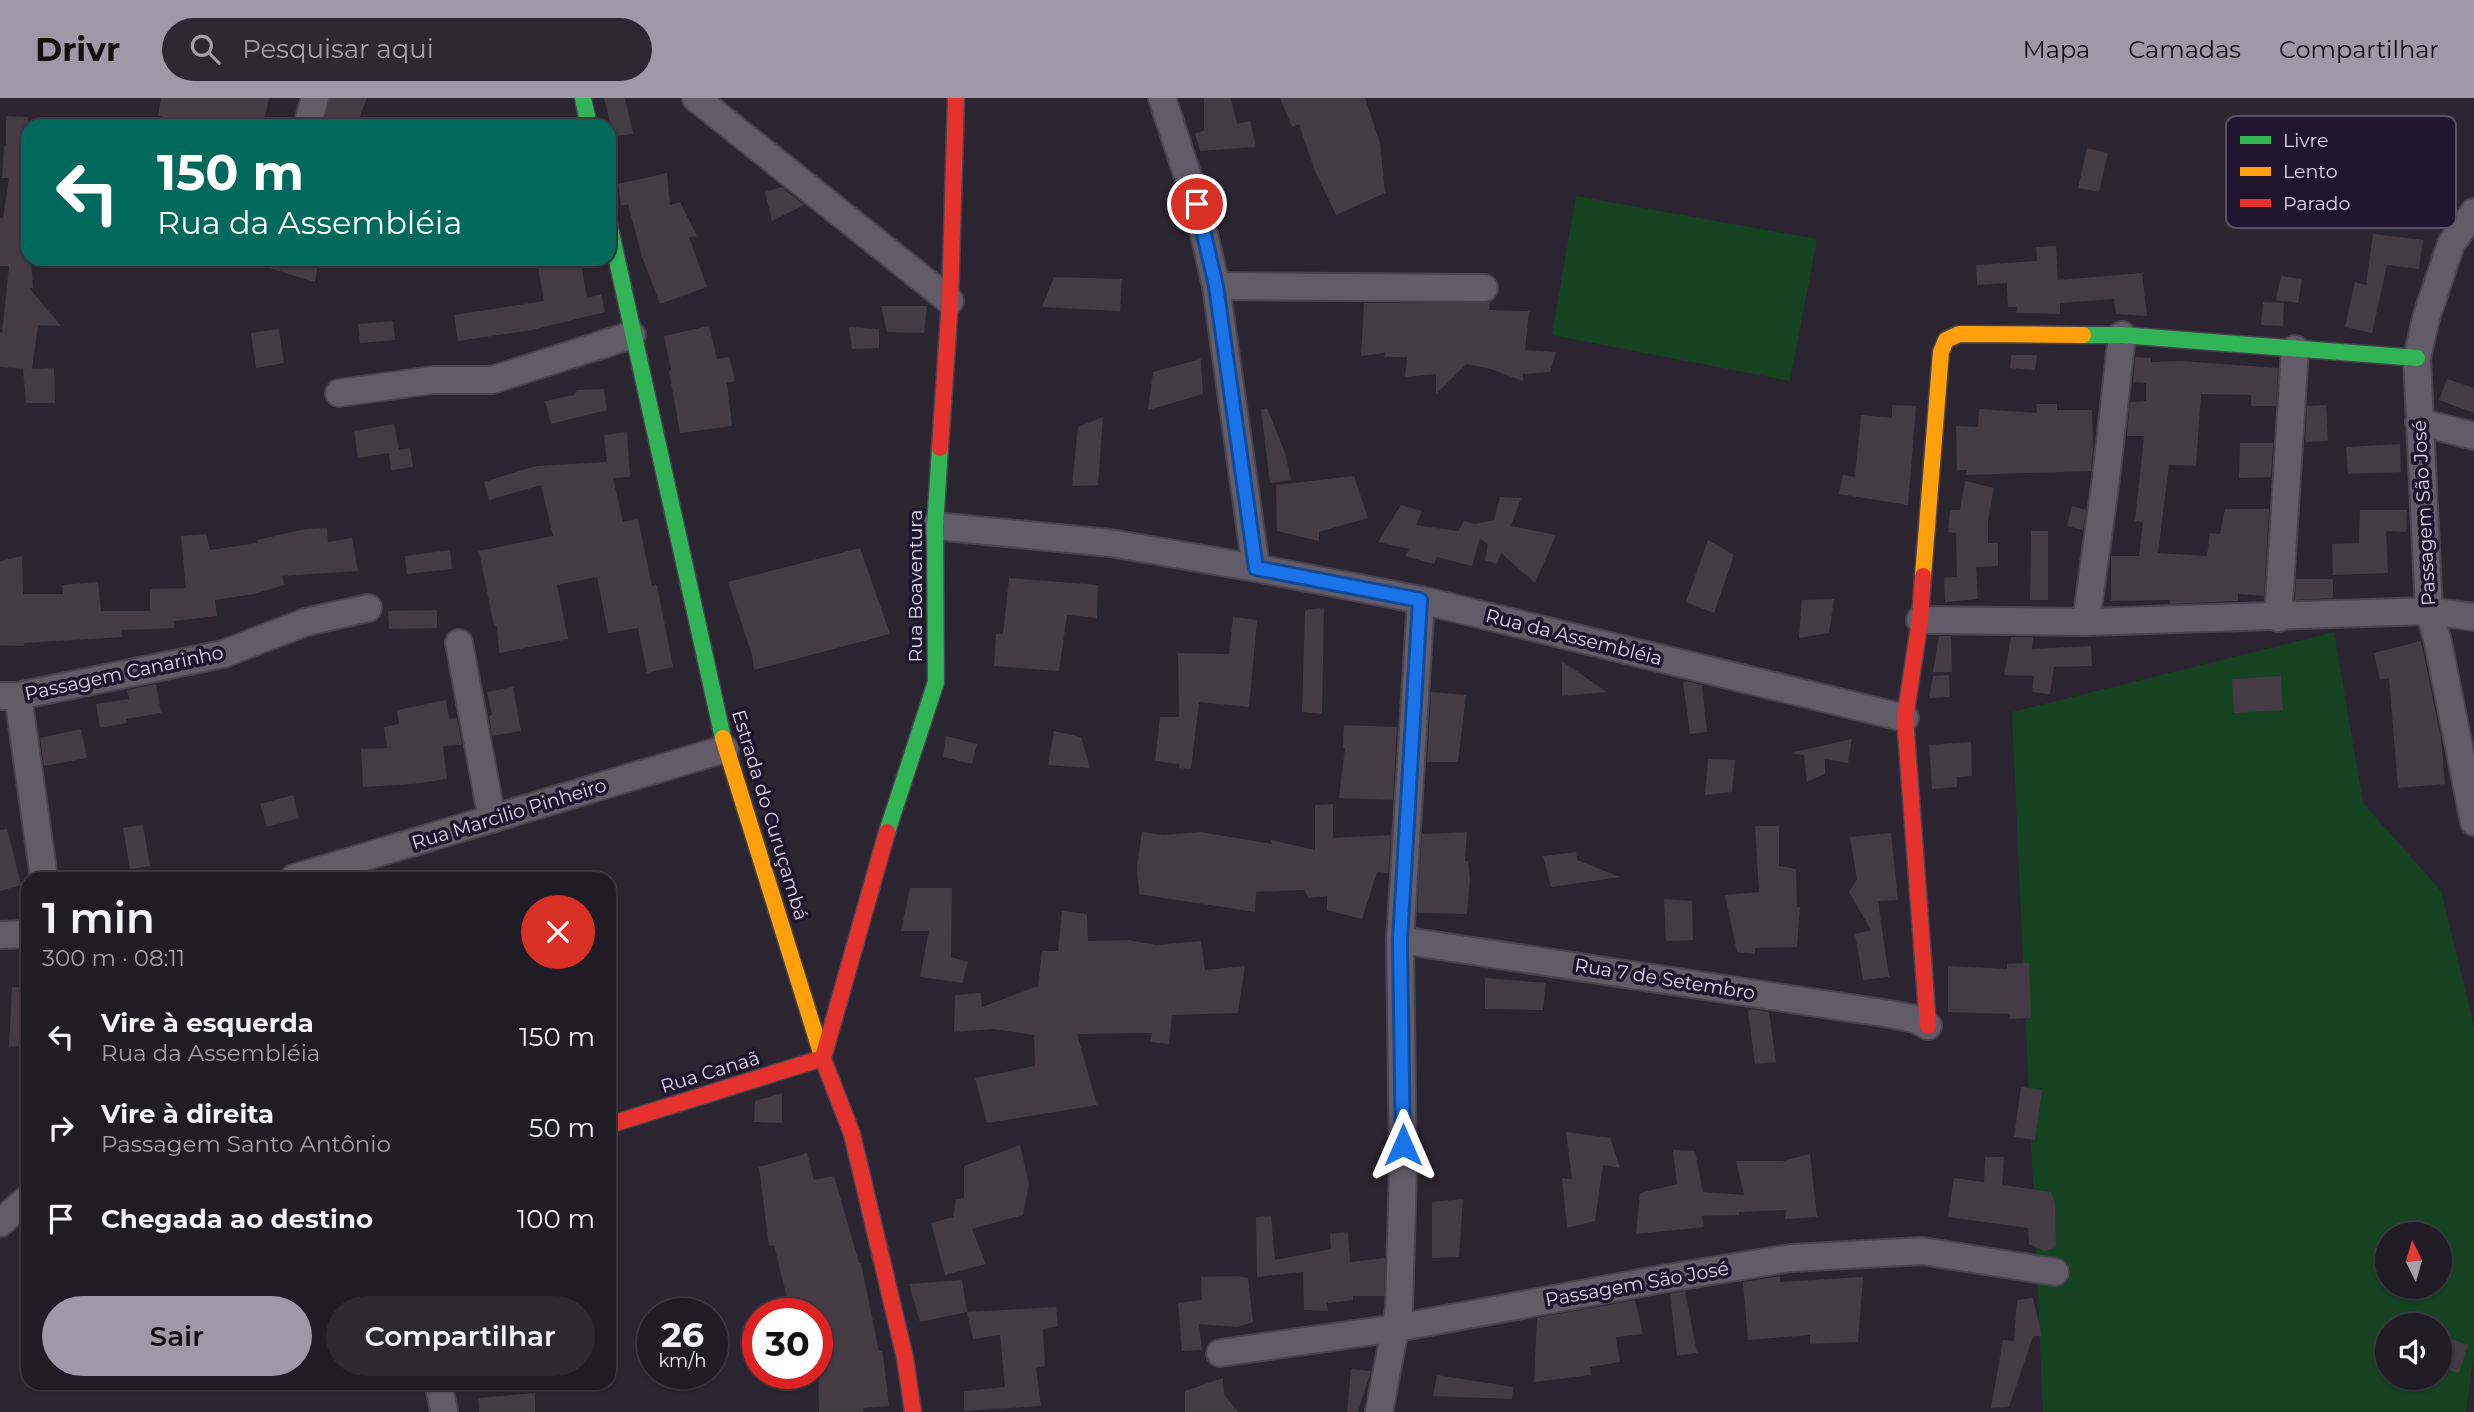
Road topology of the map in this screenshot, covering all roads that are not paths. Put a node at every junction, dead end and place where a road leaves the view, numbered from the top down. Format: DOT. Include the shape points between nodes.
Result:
graph roads {
  1 [pos="315,98"];
  2 [pos="583,98"];
  3 [pos="696,98"];
  4 [pos="956,98"];
  5 [pos="1162,98"];
  6 [pos="309,119"];
  7 [pos="588,119"];
  8 [pos="2474,212"];
  9 [pos="2463,247"];
  10 [pos="616,258"];
  11 [pos="1216,286"];
  12 [pos="1484,288"];
  13 [pos="950,301"];
  14 [pos="632,335"];
  15 [pos="2122,335"];
  16 [pos="2295,349"];
  17 [pos="2417,358"];
  18 [pos="340,393"];
  19 [pos="2419,422"];
  20 [pos="2474,436"];
  21 [pos="935,526"];
  22 [pos="1256,568"];
  23 [pos="1420,600"];
  24 [pos="368,608"];
  25 [pos="2429,611"];
  26 [pos="2474,617"];
  27 [pos="2278,618"];
  28 [pos="1920,620"];
  29 [pos="2086,622"];
  30 [pos="459,643"];
  31 [pos="9,696"];
  32 [pos="1905,718"];
  33 [pos="725,749"];
  34 [pos="492,819"];
  35 [pos="2474,822"];
  36 [pos="43,872"];
  37 [pos="313,872"];
  38 [pos="21,934"];
  39 [pos="0,935"];
  40 [pos="1400,940"];
  41 [pos="1928,1026"];
  42 [pos="823,1058"];
  43 [pos="616,1123"];
  44 [pos="21,1204"];
  45 [pos="0,1223"];
  46 [pos="2055,1272"];
  47 [pos="1397,1328"];
  48 [pos="1220,1353"];
  49 [pos="440,1390"];
  50 [pos="444,1411"];
  51 [pos="912,1412"];
  52 [pos="1379,1412"];
  1 -- 6 [label="street"];
  2 -- 7 [label="street"];
  3 -- 13 [label="street"];
  4 -- 13 [label="street, Rua Boaventura"];
  5 -- 11 [label="street" via="1197,204"];
  8 -- 9 [label="street, Passagem São José"];
  9 -- 17 [label="street, Passagem São José" via="2426,318"];
  10 -- 14 [label="street, Estrada do Curuçambá"];
  11 -- 12 [label="street"];
  11 -- 22 [label="street"];
  13 -- 21 [label="street, Rua Boaventura"];
  14 -- 18 [label="street" via="492,380 433,380"];
  14 -- 33 [label="street, Estrada do Curuçambá"];
  15 -- 16 [label="street"];
  15 -- 28 [label="street" via="1959,334 1946,340 1941,352"];
  15 -- 29 [label="street"];
  16 -- 17 [label="street"];
  16 -- 27 [label="street"];
  17 -- 19 [label="street, Passagem São José"];
  19 -- 20 [label="street"];
  19 -- 25 [label="street, Passagem São José"];
  21 -- 22 [label="street, Rua da Assembléia" via="1110,543"];
  21 -- 42 [label="street, Rua Boaventura" via="936,682 893,811"];
  22 -- 23 [label="street, Rua da Assembléia"];
  23 -- 32 [label="street, Rua da Assembléia"];
  23 -- 40 [label="street"];
  24 -- 31 [label="street, Passagem Canarinho" via="306,622 223,654"];
  25 -- 26 [label="street"];
  25 -- 27 [label="street"];
  25 -- 35 [label="street, Passagem São José"];
  27 -- 29 [label="street"];
  28 -- 29 [label="street"];
  28 -- 32 [label="street"];
  30 -- 34 [label="street"];
  31 -- 36 [label="street"];
  32 -- 41 [label="street"];
  33 -- 34 [label="street, Rua Marcilio Pinheiro"];
  33 -- 42 [label="street, Estrada do Curuçambá"];
  34 -- 37 [label="street, Rua Marcilio Pinheiro"];
  38 -- 39 [label="street"];
  40 -- 41 [label="street, Rua 7 de Setembro" via="1877,1012"];
  40 -- 47 [label="street" via="1403,1169"];
  42 -- 43 [label="street, Rua Canaã"];
  42 -- 51 [label="street, Estrada do Curuçambá" via="852,1134 905,1358"];
  44 -- 45 [label="street"];
  46 -- 47 [label="street, Passagem São José" via="1922,1251 1791,1258"];
  47 -- 48 [label="street, Passagem São José"];
  47 -- 52 [label="street"];
  49 -- 50 [label="street"];
}
